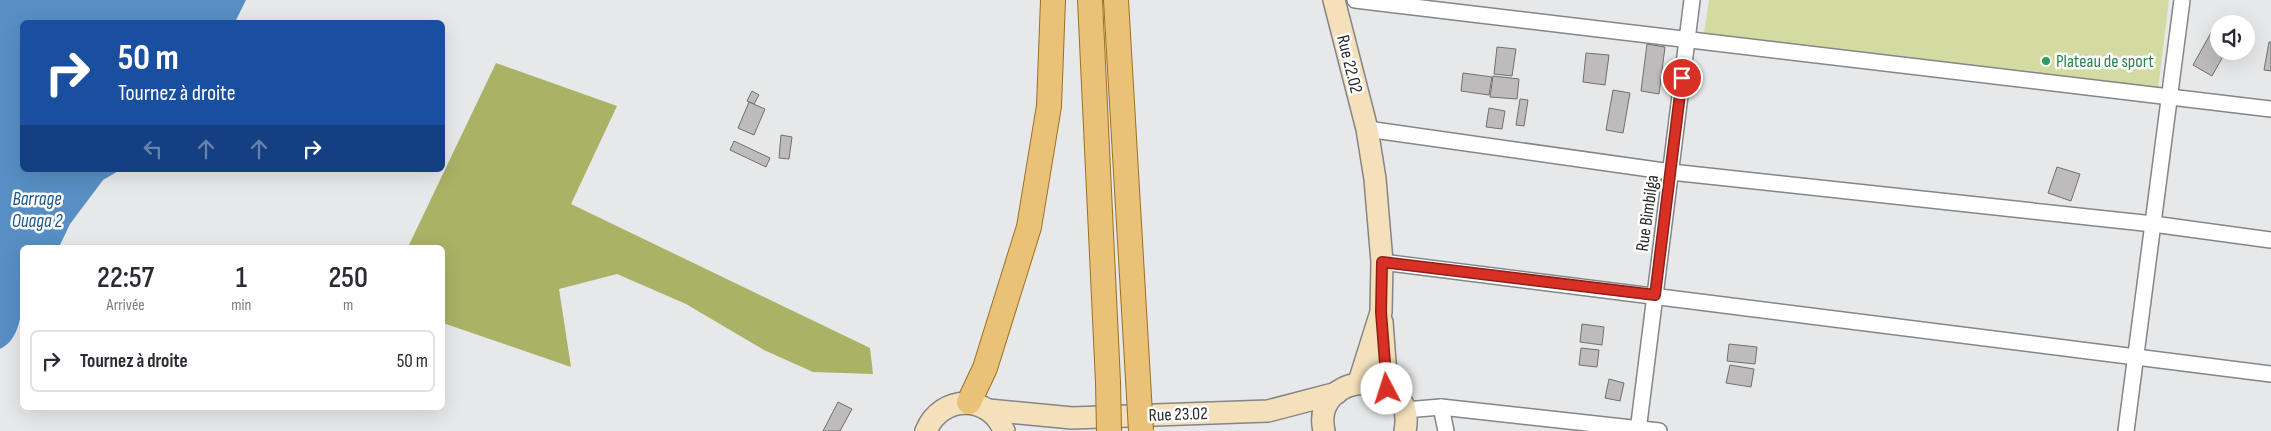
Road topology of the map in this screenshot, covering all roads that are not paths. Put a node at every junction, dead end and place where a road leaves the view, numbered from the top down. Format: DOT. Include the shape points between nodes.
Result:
graph roads {
  1 [pos="1053,0"];
  2 [pos="1090,0"];
  3 [pos="1116,0"];
  4 [pos="1334,0"];
  5 [pos="1355,0"];
  6 [pos="1692,0"];
  7 [pos="2182,0"];
  8 [pos="1687,40"];
  9 [pos="2169,97"];
  10 [pos="2271,109"];
  11 [pos="1367,129"];
  12 [pos="1671,172"];
  13 [pos="2153,224"];
  14 [pos="2271,240"];
  15 [pos="1382,262"];
  16 [pos="1655,295"];
  17 [pos="1381,312"];
  18 [pos="2135,358"];
  19 [pos="2271,374"];
  20 [pos="1359,382"];
  21 [pos="1387,389"];
  22 [pos="1337,393"];
  23 [pos="978,406"];
  24 [pos="1441,407"];
  25 [pos="1405,421"];
  26 [pos="1638,430"];
  27 [pos="926,431"];
  28 [pos="1004,431"];
  29 [pos="1109,431"];
  30 [pos="1141,431"];
  31 [pos="1324,431"];
  32 [pos="1446,431"];
  33 [pos="1659,431"];
  34 [pos="2126,431"];
  1 -- 23 [label="main road" via="1048,106 1029,227 986,368"];
  2 -- 29 [label="main road, bridge"];
  3 -- 30 [label="main road, bridge"];
  4 -- 11 [label="street, Rue 22.02"];
  5 -- 8 [label="street"];
  6 -- 8 [label="street, Rue Bimbilga"];
  7 -- 9 [label="street"];
  8 -- 9 [label="street"];
  8 -- 12 [label="street, Rue Bimbilga"];
  9 -- 10 [label="street"];
  9 -- 13 [label="street"];
  11 -- 12 [label="street"];
  11 -- 15 [label="street"];
  12 -- 13 [label="street"];
  12 -- 16 [label="street, Rue Bimbilga"];
  13 -- 14 [label="street"];
  13 -- 18 [label="street"];
  15 -- 16 [label="street"];
  15 -- 17 [label="street"];
  16 -- 18 [label="street"];
  16 -- 26 [label="street, Rue Bimbilga"];
  17 -- 20 [label="street"];
  17 -- 21 [label="street"];
  18 -- 19 [label="street"];
  18 -- 34 [label="street"];
  20 -- 21 [label="street" via="1371,382"];
  20 -- 22 [label="street, Rue 23.02"];
  21 -- 25 [label="street" via="1399,400"];
  22 -- 23 [label="street, Rue 23.02" via="1268,411 1072,418"];
  22 -- 31 [label="street" via="1324,414"];
  23 -- 27 [label="street, Rue 23.02" via="955,404 943,409"];
  23 -- 28 [label="street" via="1001,423"];
  24 -- 25 [label="street"];
  24 -- 26 [label="street"];
  24 -- 32 [label="street"];
  26 -- 33 [label="street"];
}
